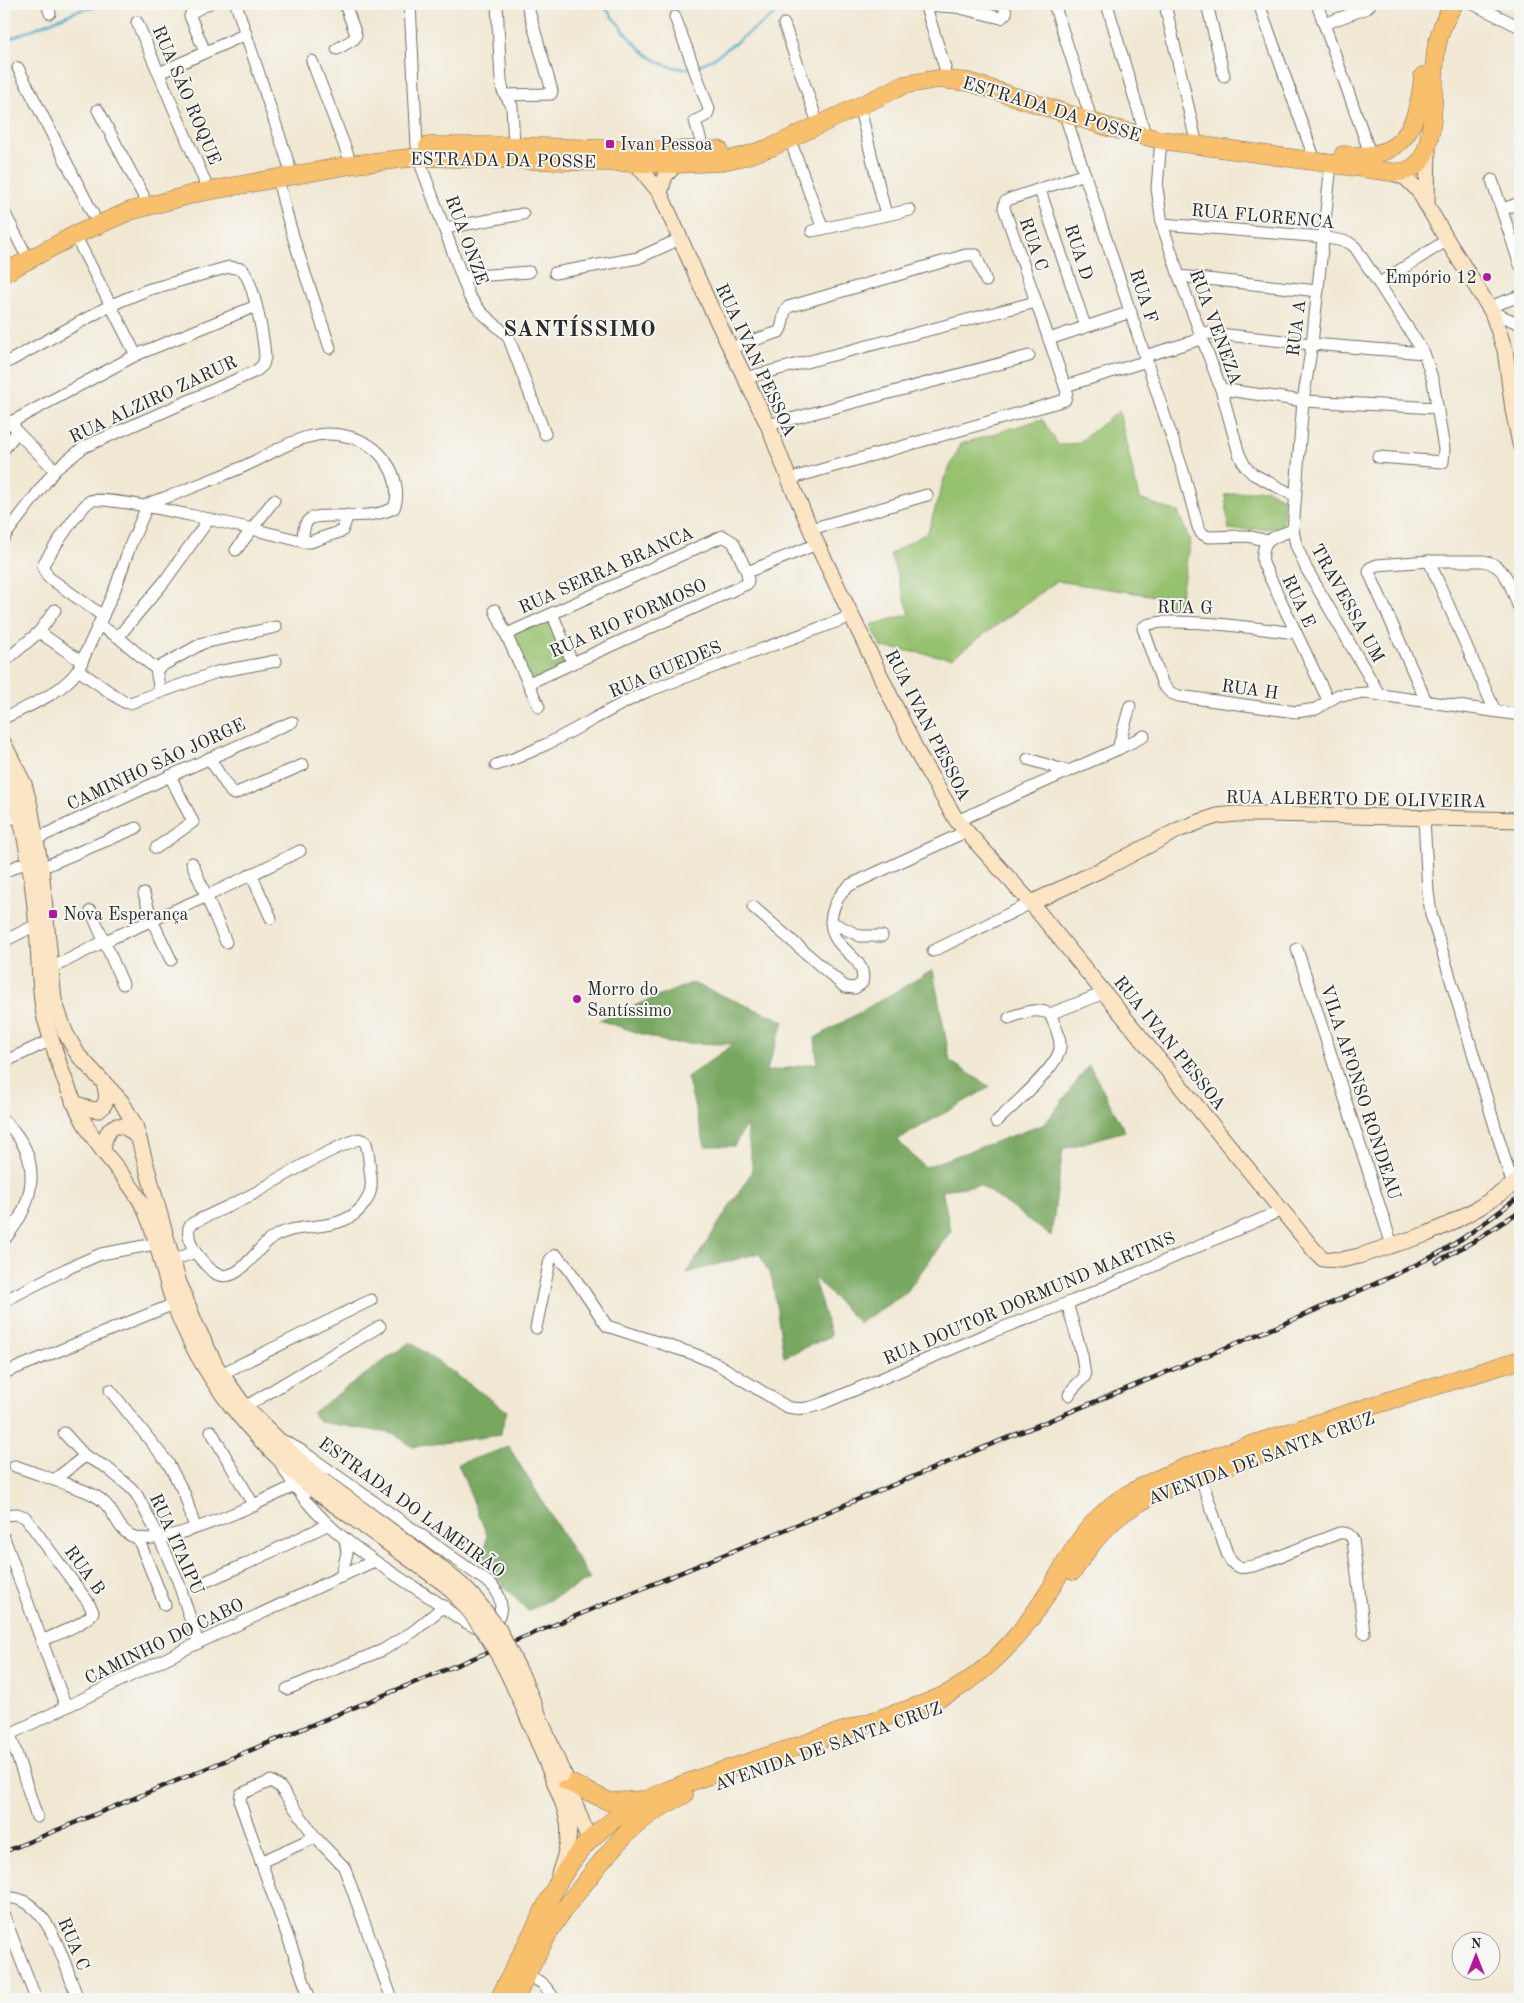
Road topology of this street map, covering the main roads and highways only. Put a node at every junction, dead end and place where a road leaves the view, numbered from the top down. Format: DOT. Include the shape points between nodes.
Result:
graph roads {
  1 [pos="1440,4"];
  2 [pos="1454,4"];
  3 [pos="1075,117"];
  4 [pos="1410,130"];
  5 [pos="1428,142"];
  6 [pos="417,152"];
  7 [pos="1378,153"];
  8 [pos="284,172"];
  9 [pos="1391,172"];
  10 [pos="4,260"];
  11 [pos="4,273"];
  12 [pos="1520,1360"];
  13 [pos="1520,1371"];
  14 [pos="561,1778"];
  15 [pos="645,1800"];
  16 [pos="589,1840"];
  17 [pos="556,1920"];
  18 [pos="499,1999"];
  19 [pos="515,1999"];
  1 -- 4 [label="main road" via="1428,34 1420,105"];
  2 -- 5 [label="main road" via="1444,22 1436,50"];
  3 -- 6 [label="main road, ESTRADA DA POSSE" via="978,84 937,79 904,85 790,140 732,160 637,164"];
  3 -- 6 [label="main road, ESTRADA DA POSSE" via="982,75 945,68 903,75 756,141 732,148 704,152 514,146"];
  3 -- 7 [label="main road, ESTRADA DA POSSE" via="1312,152 1348,156"];
  3 -- 9 [label="main road, ESTRADA DA POSSE" via="1160,140"];
  4 -- 5 [label="main road"];
  4 -- 7 [label="main road" via="1399,141"];
  5 -- 9 [label="main road, ESTRADA DA POSSE" via="1418,164 1405,171"];
  6 -- 8 [label="main road, ESTRADA DA POSSE" via="356,164"];
  6 -- 8 [label="main road, ESTRADA DA POSSE" via="348,155"];
  7 -- 9 [label="main road"];
  8 -- 10 [label="main road, ESTRADA DA POSSE" via="205,182 143,195 93,214"];
  8 -- 11 [label="main road, ESTRADA DA POSSE" via="130,211 75,235"];
  12 -- 15 [label="main road, AVENIDA DE SANTA CRUZ" via="1225,1454 1138,1489 1088,1527 1033,1616 986,1668 970,1680 915,1707 696,1778"];
  13 -- 17 [label="main road, AVENIDA DE SANTA CRUZ" via="1352,1423 1200,1476 1141,1502 1106,1528 1081,1558 1034,1633 1008,1663 981,1686 955,1702 917,1718 687,1794 663,1805 621,1837"];
  14 -- 15 [label="main road" via="610,1802"];
  15 -- 16 [label="main road, AVENIDA DE SANTA CRUZ"];
  16 -- 17 [label="main road" via="585,1861"];
  16 -- 18 [label="main road, AVENIDA DE SANTA CRUZ" via="554,1888"];
  17 -- 19 [label="main road, AVENIDA DE SANTA CRUZ"];
}
